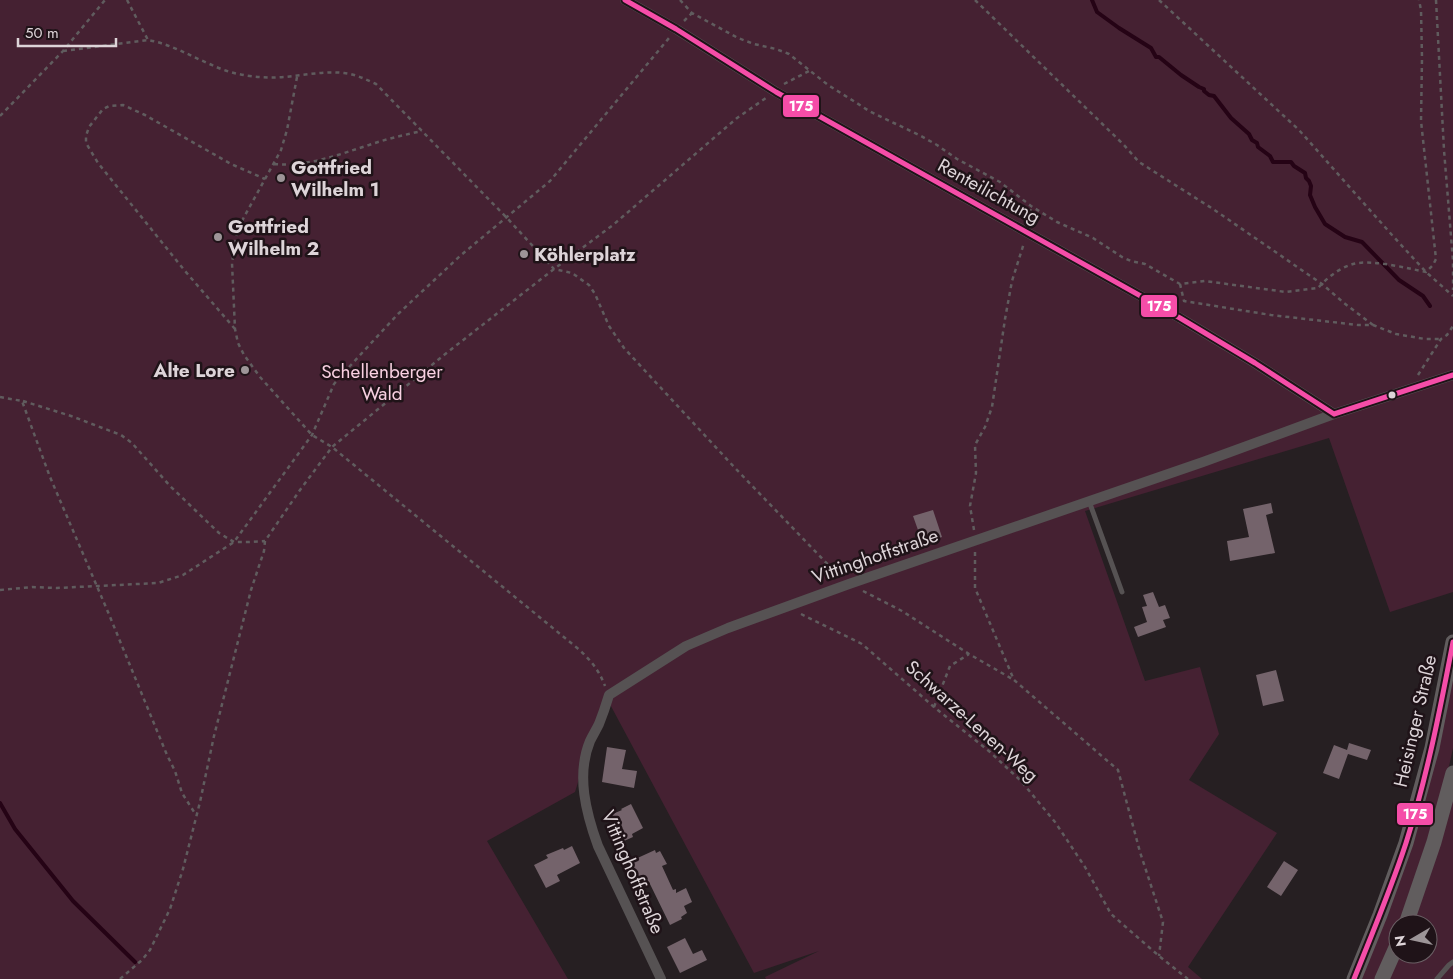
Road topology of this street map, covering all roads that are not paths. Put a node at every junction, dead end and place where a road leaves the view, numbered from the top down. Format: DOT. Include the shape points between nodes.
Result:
graph roads {
  1 [pos="625,0"];
  2 [pos="1453,375"];
  3 [pos="1334,414"];
  4 [pos="1089,501"];
  5 [pos="1122,592"];
  6 [pos="1453,642"];
  7 [pos="1453,773"];
  8 [pos="1409,914"];
  9 [pos="1453,962"];
  10 [pos="1389,964"];
  11 [pos="661,979"];
  12 [pos="1354,979"];
  13 [pos="1382,979"];
  14 [pos="1437,979"];
  1 -- 3 [label="street, Renteilichtung" via="776,92 1246,358"];
  2 -- 3 [label="street, Vittinghoffstraße"];
  3 -- 4 [label="street, Vittinghoffstraße"];
  4 -- 5 [label="lane"];
  4 -- 11 [label="street, Vittinghoffstraße" via="728,628 686,646 608,695 586,756 585,801 598,846"];
  6 -- 12 [label="main road, Heisinger Straße" via="1432,748 1406,843"];
  7 -- 8 [label="main road"];
  9 -- 14 [label="lane"];
  10 -- 13 [label="main road"];
}
